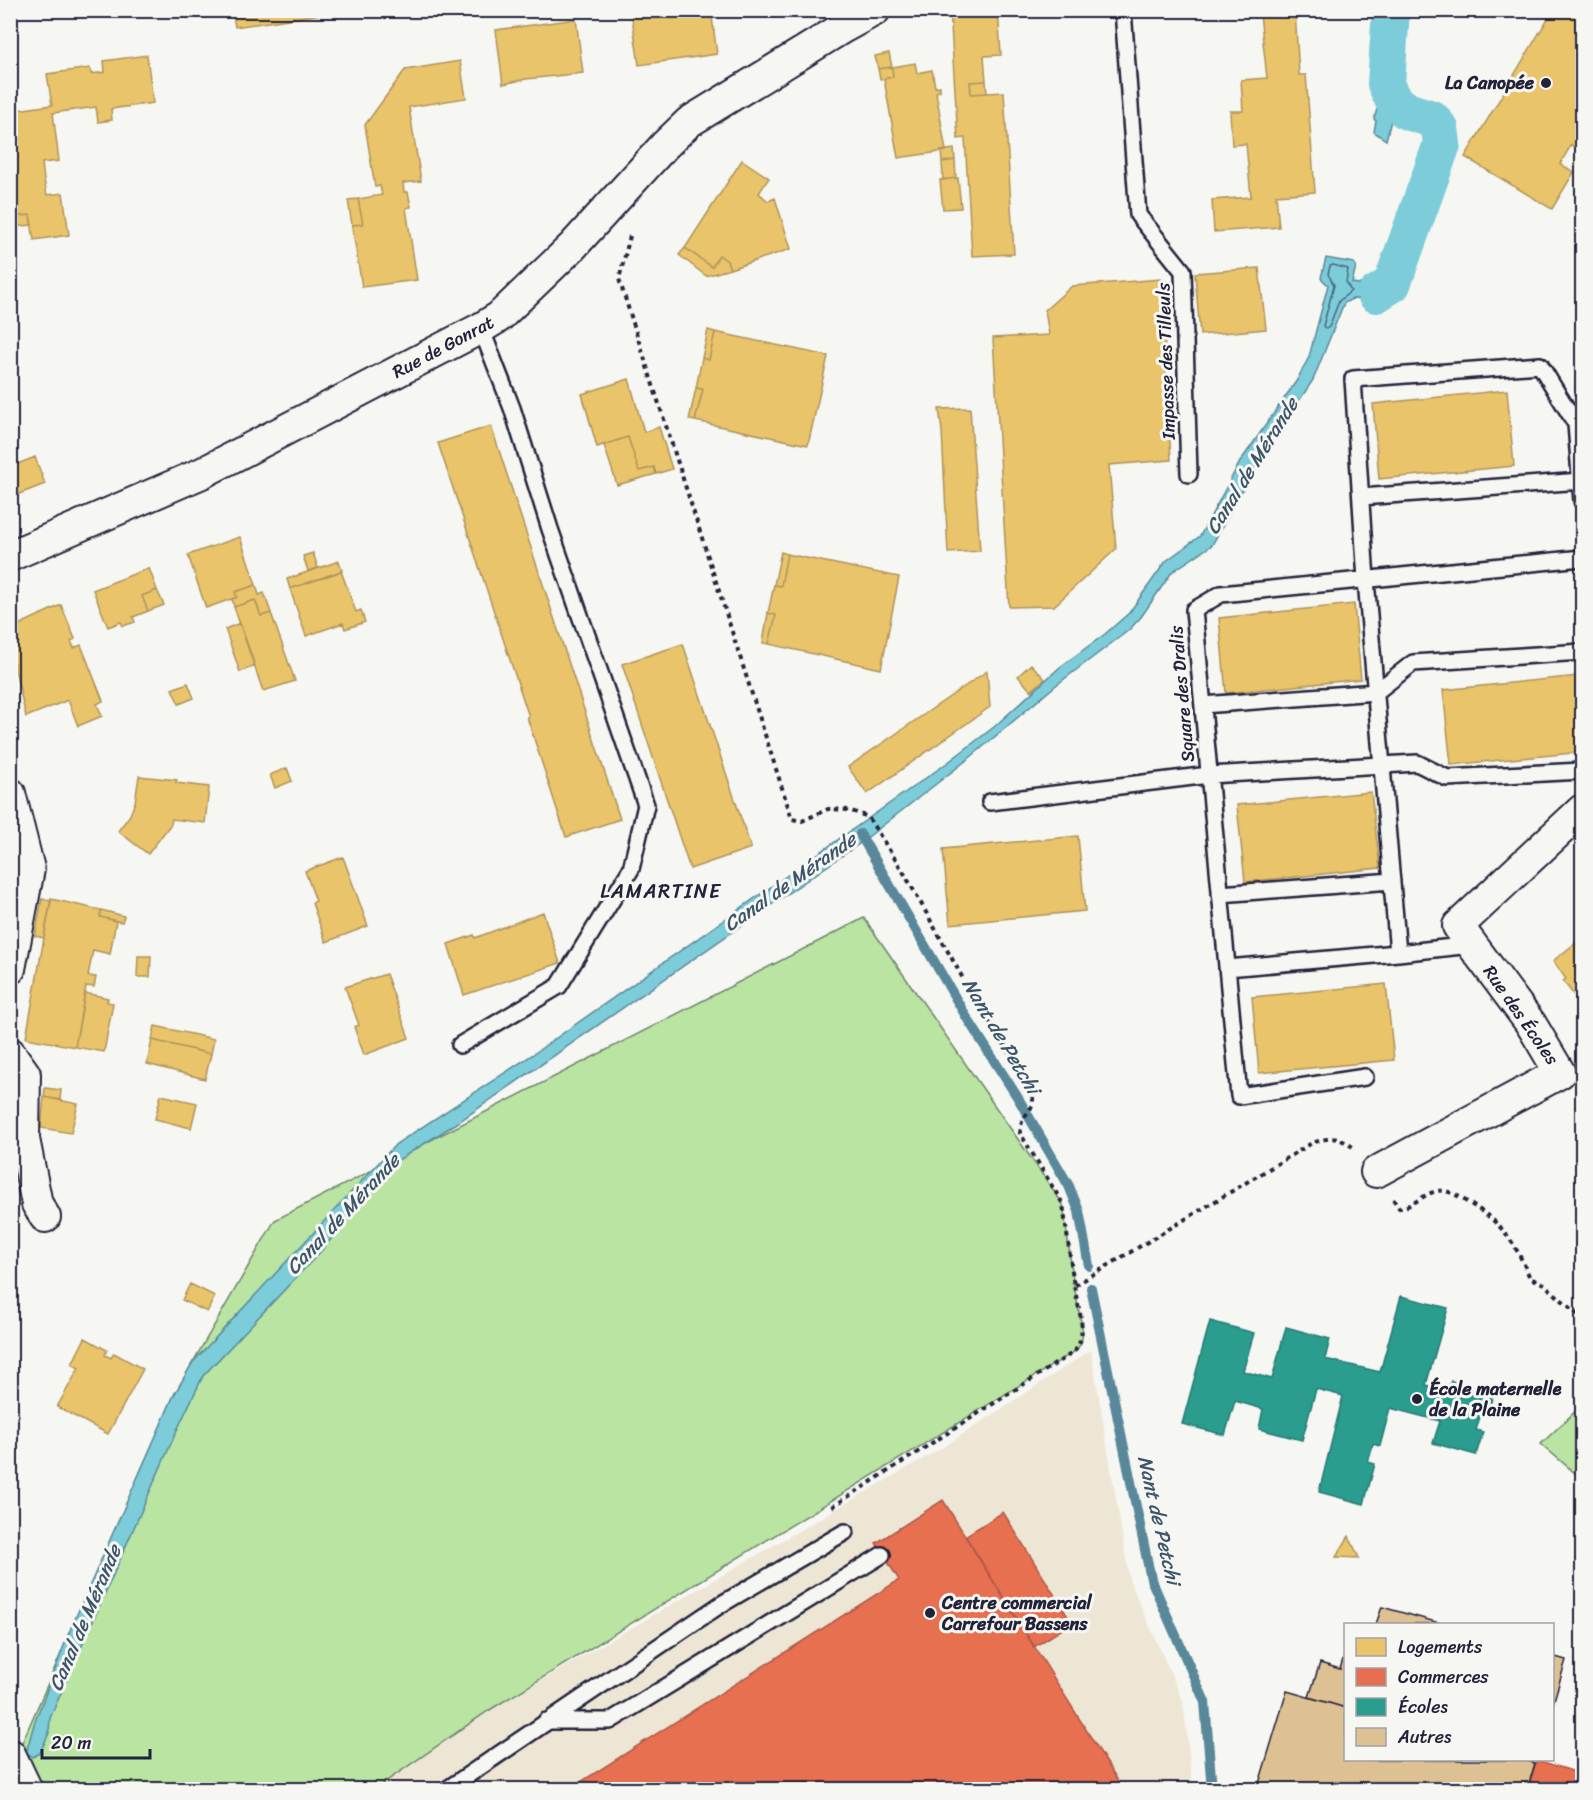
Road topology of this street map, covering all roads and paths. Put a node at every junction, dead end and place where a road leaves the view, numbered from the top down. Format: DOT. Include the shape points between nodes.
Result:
graph roads {
  1 [pos="875,10"];
  2 [pos="1123,10"];
  3 [pos="620,195"];
  4 [pos="481,328"];
  5 [pos="1579,424"];
  6 [pos="1189,474"];
  7 [pos="1581,480"];
  8 [pos="1361,497"];
  9 [pos="1582,501"];
  10 [pos="10,556"];
  11 [pos="1582,558"];
  12 [pos="1366,580"];
  13 [pos="1582,652"];
  14 [pos="1376,692"];
  15 [pos="1203,705"];
  16 [pos="1383,765"];
  17 [pos="1582,771"];
  18 [pos="1209,775"];
  19 [pos="10,793"];
  20 [pos="990,802"];
  21 [pos="1582,810"];
  22 [pos="1392,881"];
  23 [pos="1220,894"];
  24 [pos="1471,945"];
  25 [pos="1398,952"];
  26 [pos="1227,968"];
  27 [pos="10,969"];
  28 [pos="460,1044"];
  29 [pos="10,1053"];
  30 [pos="1365,1077"];
  31 [pos="1376,1172"];
  32 [pos="45,1217"];
  33 [pos="1074,1286"];
  34 [pos="1582,1318"];
  35 [pos="831,1508"];
  36 [pos="845,1532"];
  37 [pos="882,1555"];
  38 [pos="546,1721"];
  39 [pos="10,1754"];
  40 [pos="27,1790"];
  41 [pos="446,1790"];
  1 -- 3 [label="street, Rue de Gonrat" via="689,122"];
  2 -- 6 [label="lane, Impasse des Tilleuls" via="1138,215 1183,271"];
  3 -- 4 [label="street, Rue de Gonrat" via="499,317"];
  3 -- 33 [label="path" via="630,236 619,279 792,819 802,821 828,809 849,810 868,817 904,873 1033,1094 1033,1105 1022,1121 1020,1133 1064,1204"];
  4 -- 10 [label="street, Rue de Gonrat" via="202,474"];
  4 -- 28 [label="lane" via="512,408 646,805 631,869 559,986"];
  5 -- 7 [label="lane"];
  5 -- 8 [label="lane" via="1540,365 1353,379"];
  7 -- 8 [label="lane"];
  7 -- 9 [label="lane"];
  8 -- 12 [label="lane"];
  11 -- 12 [label="lane, Square des Dralis"];
  12 -- 14 [label="lane"];
  12 -- 15 [label="lane, Square des Dralis" via="1221,594 1194,610"];
  13 -- 14 [label="lane" via="1413,663"];
  14 -- 15 [label="lane"];
  14 -- 16 [label="lane"];
  15 -- 18 [label="lane, Square des Dralis"];
  16 -- 17 [label="lane" via="1417,763 1447,778"];
  16 -- 18 [label="lane"];
  16 -- 22 [label="lane"];
  18 -- 20 [label="lane"];
  18 -- 23 [label="lane, Square des Dralis"];
  19 -- 27 [label="street" via="29,869"];
  21 -- 24 [label="street, Rue des Écoles" via="1458,926"];
  22 -- 23 [label="lane"];
  22 -- 25 [label="lane"];
  23 -- 26 [label="lane, Square des Dralis"];
  24 -- 25 [label="lane"];
  24 -- 31 [label="street, Rue des Écoles" via="1531,1024 1560,1073"];
  25 -- 26 [label="lane"];
  26 -- 30 [label="lane, Square des Dralis" via="1239,1096"];
  29 -- 32 [label="street" via="25,1074 24,1139 37,1204"];
  31 -- 33 [label="path" via="1343,1139 1312,1143"];
  31 -- 34 [label="path" via="1399,1208 1407,1208 1435,1191 1445,1191 1483,1211 1504,1230 1530,1278 1544,1284"];
  33 -- 35 [label="path" via="1083,1332 1081,1344 1074,1352"];
  36 -- 38 [label="lane" via="720,1605"];
  37 -- 38 [label="lane" via="610,1721"];
  38 -- 41 [label="lane"];
  39 -- 40 [label="street"];
}
